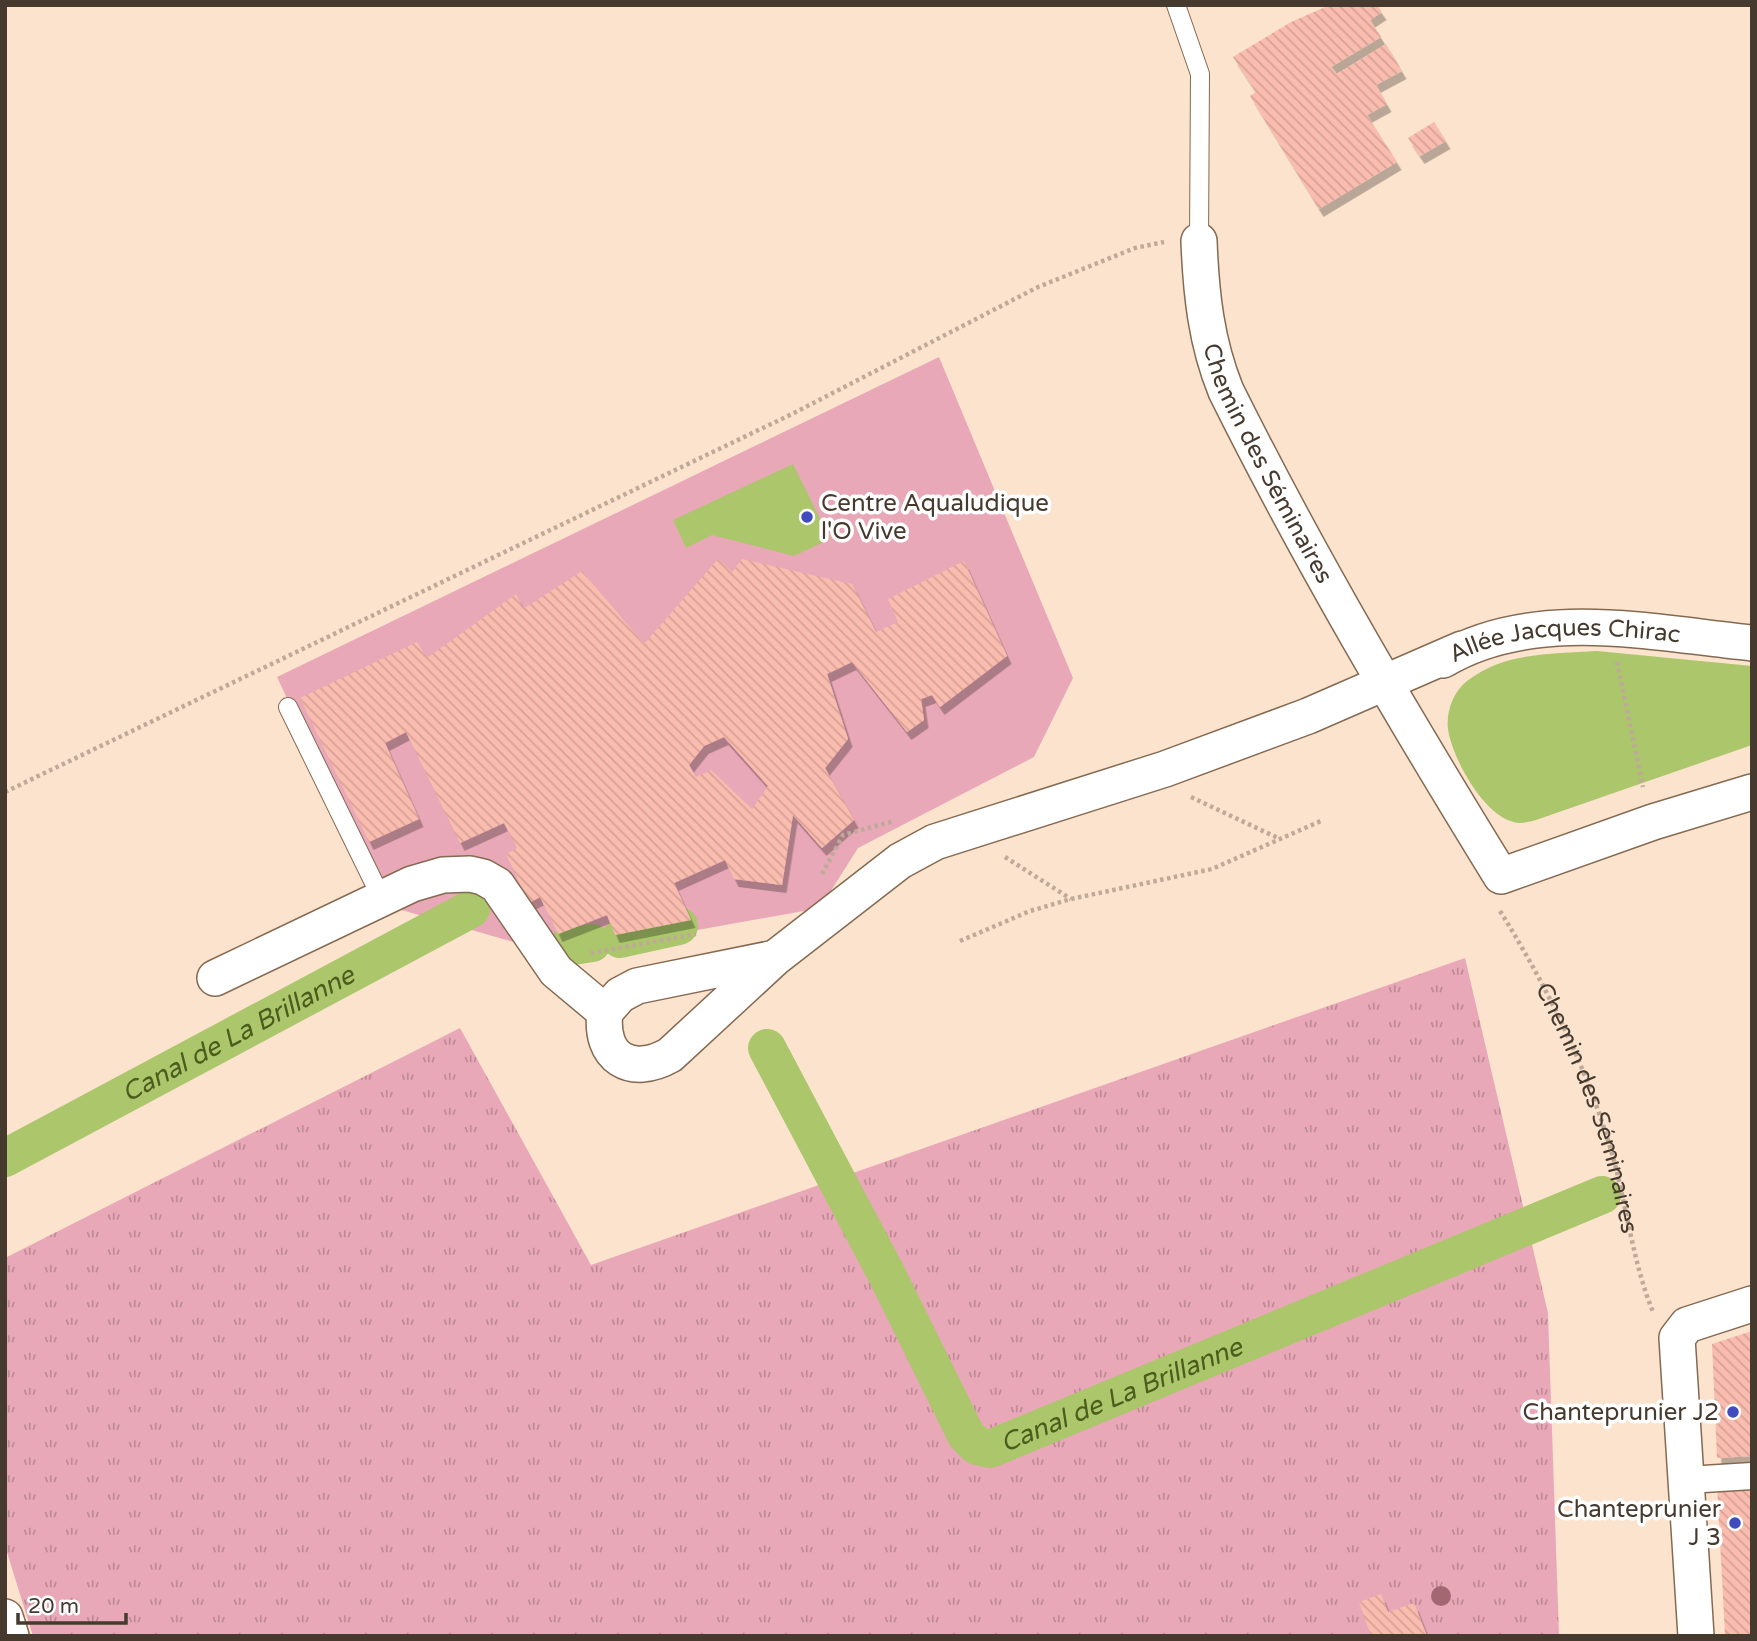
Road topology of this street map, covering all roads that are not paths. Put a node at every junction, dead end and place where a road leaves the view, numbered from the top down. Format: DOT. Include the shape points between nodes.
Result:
graph roads {
  1 [pos="1176,5"];
  2 [pos="1199,241"];
  3 [pos="1752,643"];
  4 [pos="1462,649"];
  5 [pos="1382,683"];
  6 [pos="288,707"];
  7 [pos="1425,753"];
  8 [pos="1752,792"];
  9 [pos="382,897"];
  10 [pos="775,958"];
  11 [pos="215,978"];
  12 [pos="606,1013"];
  13 [pos="1752,1304"];
  14 [pos="1752,1476"];
  15 [pos="1687,1480"];
  16 [pos="5,1617"];
  17 [pos="11,1636"];
  18 [pos="1696,1636"];
  1 -- 2 [label="lane, Chemin des Séminaires" via="1200,74"];
  2 -- 5 [label="street, Chemin des Séminaires" via="1205,319 1226,391"];
  3 -- 4 [label="street, Allée Jacques Chirac" via="1582,628 1530,632"];
  4 -- 5 [label="street"];
  4 -- 7 [label="street, Allée Jacques Chirac" via="1432,668 1419,687 1415,715"];
  5 -- 7 [label="street, Chemin des Séminaires"];
  5 -- 10 [label="street" via="1165,769 935,842 900,861"];
  6 -- 9 [label="lane"];
  7 -- 8 [label="street, Chemin des Séminaires" via="1498,890 1653,822"];
  9 -- 11 [label="street"];
  9 -- 12 [label="street" via="443,876 470,874 491,880 556,971"];
  10 -- 12 [label="street" via="637,986 620,995"];
  10 -- 12 [label="street" via="690,1038 654,1063 632,1065 618,1057 605,1033"];
  13 -- 15 [label="street" via="1687,1325 1679,1332 1676,1343"];
  14 -- 15 [label="street"];
  15 -- 18 [label="street"];
  16 -- 17 [label="street"];
}
